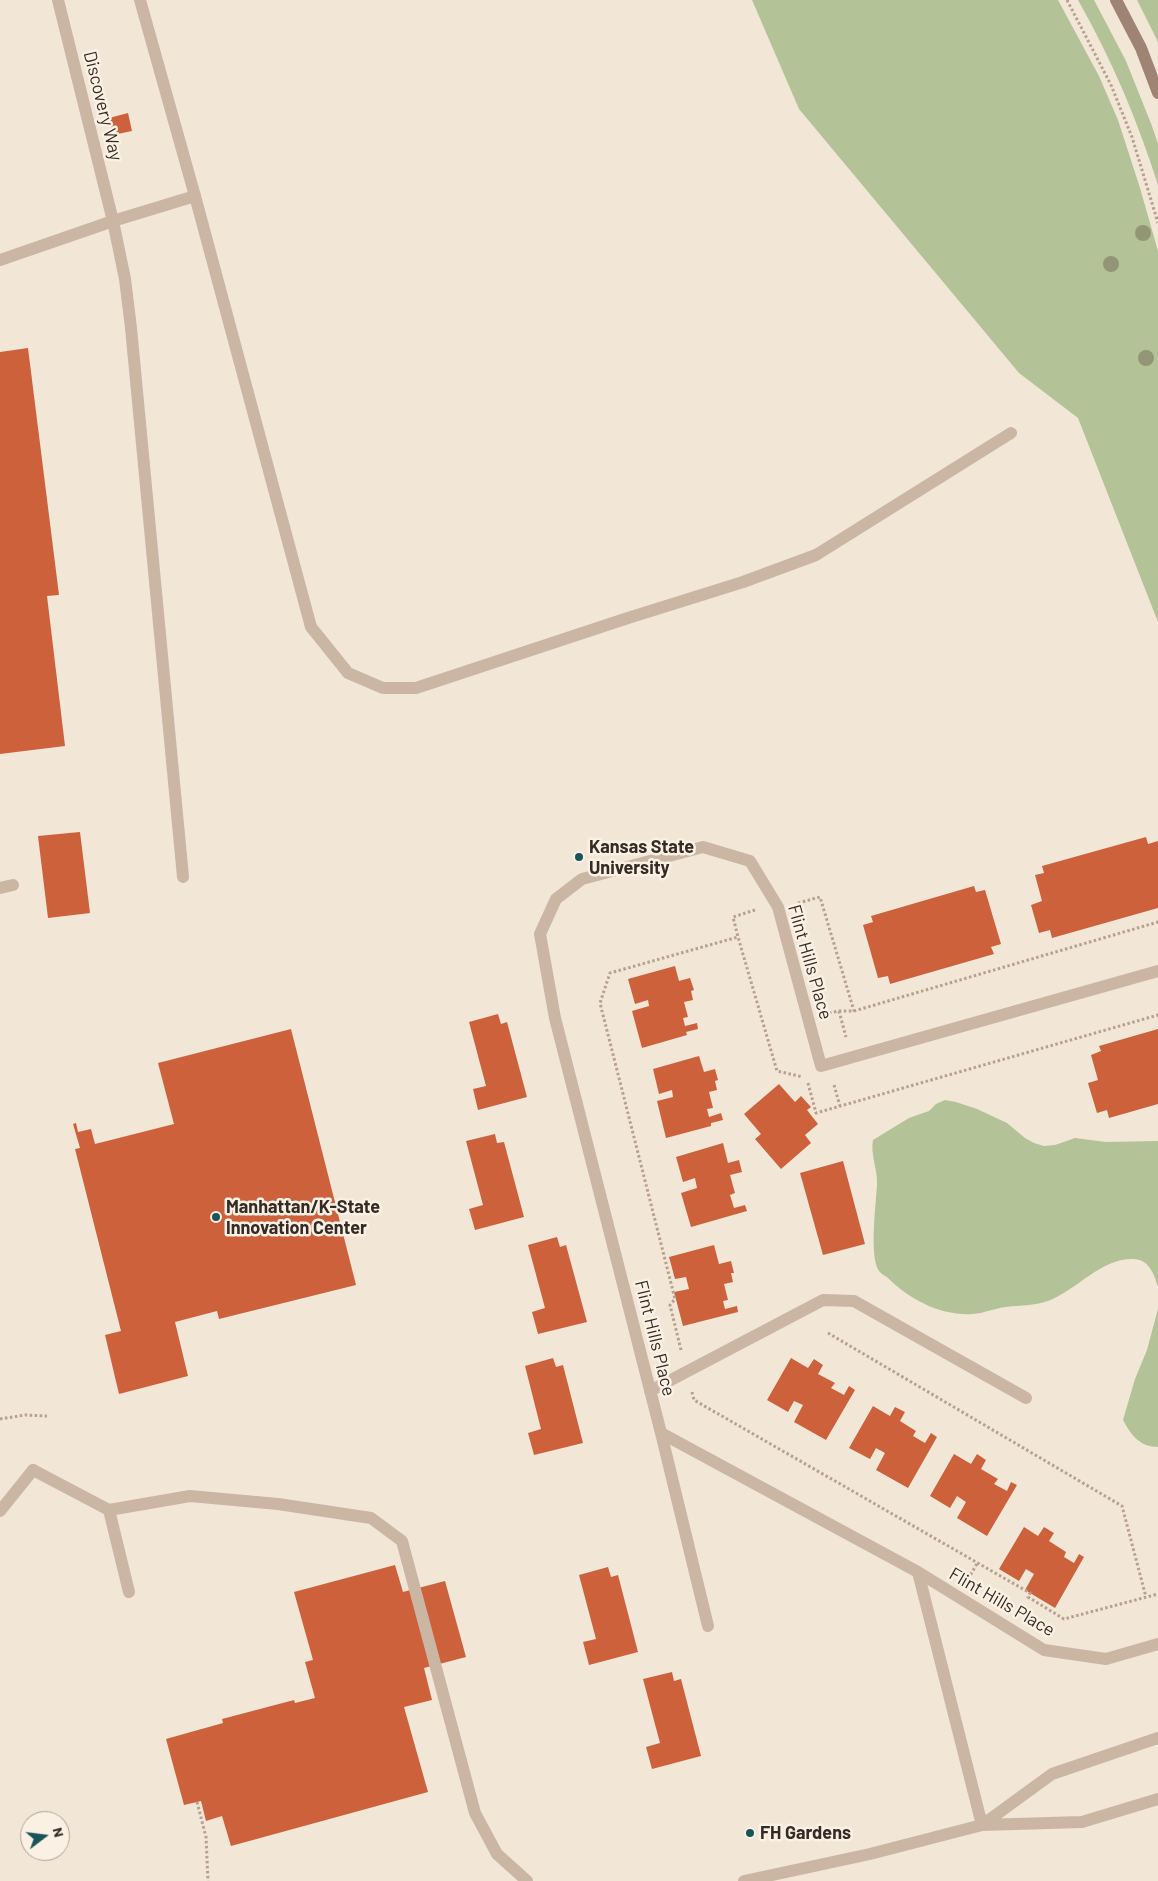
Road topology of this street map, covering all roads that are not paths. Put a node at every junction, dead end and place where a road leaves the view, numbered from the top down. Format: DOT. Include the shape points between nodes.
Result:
graph roads {
  1 [pos="58,0"];
  2 [pos="140,0"];
  3 [pos="1116,0"];
  4 [pos="1158,93"];
  5 [pos="196,196"];
  6 [pos="113,221"];
  7 [pos="0,260"];
  8 [pos="1011,433"];
  9 [pos="183,876"];
  10 [pos="13,885"];
  11 [pos="0,888"];
  12 [pos="1158,970"];
  13 [pos="650,1391"];
  14 [pos="1026,1398"];
  15 [pos="661,1433"];
  16 [pos="109,1510"];
  17 [pos="0,1511"];
  18 [pos="918,1572"];
  19 [pos="129,1592"];
  20 [pos="708,1626"];
  21 [pos="1158,1644"];
  22 [pos="1158,1738"];
  23 [pos="1158,1798"];
  24 [pos="982,1825"];
  25 [pos="527,1881"];
  26 [pos="744,1881"];
  1 -- 6 [label="street, Discovery Way"];
  2 -- 5 [label="street"];
  3 -- 4 [label="main road" via="1141,48"];
  5 -- 6 [label="street"];
  5 -- 8 [label="street" via="311,627 348,673 383,688 416,688 743,582 816,555"];
  6 -- 7 [label="street"];
  6 -- 9 [label="street, Discovery Way" via="131,328"];
  10 -- 11 [label="street"];
  12 -- 13 [label="street, Flint Hills Place" via="821,1066 778,907 750,861 702,848 582,879 556,899 540,934 555,1018"];
  13 -- 14 [label="street" via="823,1300 854,1301"];
  13 -- 15 [label="street, Flint Hills Place"];
  15 -- 18 [label="street, Flint Hills Place"];
  15 -- 20 [label="street, Flint Hills Place"];
  16 -- 17 [label="street" via="33,1470"];
  16 -- 19 [label="street"];
  16 -- 25 [label="street" via="190,1496 278,1504 371,1518 402,1541 475,1813 497,1854"];
  18 -- 21 [label="street, Flint Hills Place" via="1044,1650 1106,1659"];
  18 -- 24 [label="street, Flint Hills Place"];
  22 -- 24 [label="street" via="1052,1774"];
  23 -- 24 [label="street" via="1082,1822"];
  24 -- 26 [label="street" via="870,1854"];
}
